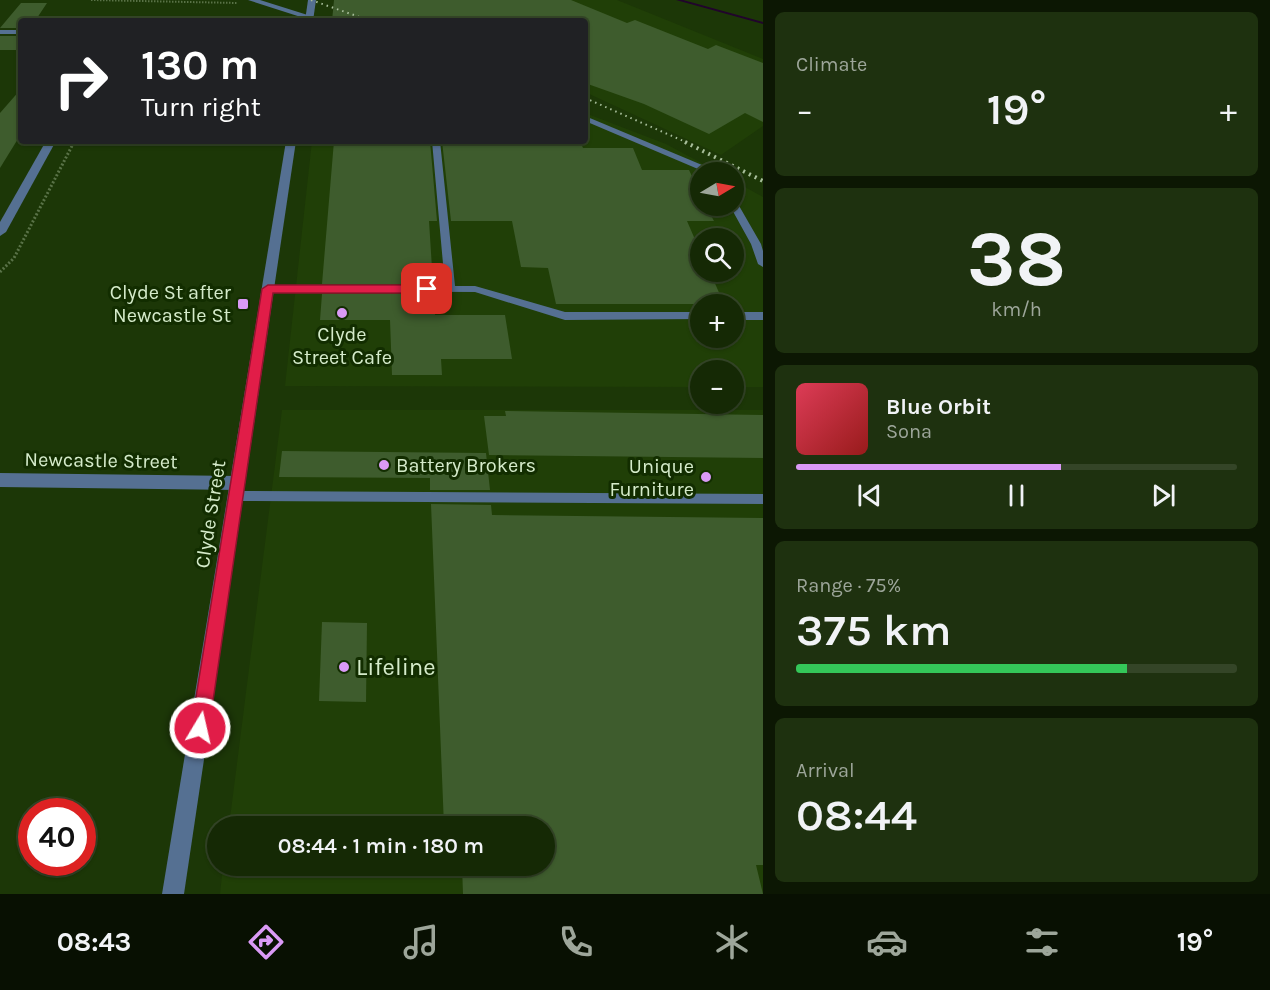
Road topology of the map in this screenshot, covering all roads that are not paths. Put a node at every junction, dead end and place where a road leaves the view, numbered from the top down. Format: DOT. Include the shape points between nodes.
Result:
graph roads {
  1 [pos="252,0"];
  2 [pos="312,0"];
  3 [pos="307,18"];
  4 [pos="310,18"];
  5 [pos="0,32"];
  6 [pos="18,32"];
  7 [pos="588,119"];
  8 [pos="49,144"];
  9 [pos="291,144"];
  10 [pos="436,144"];
  11 [pos="690,163"];
  12 [pos="741,216"];
  13 [pos="0,232"];
  14 [pos="763,264"];
  15 [pos="268,289"];
  16 [pos="450,289"];
  17 [pos="690,316"];
  18 [pos="744,316"];
  19 [pos="763,316"];
  20 [pos="0,480"];
  21 [pos="236,489"];
  22 [pos="763,499"];
  23 [pos="173,894"];
  1 -- 3 [label="street"];
  2 -- 4 [label="street"];
  5 -- 6 [label="street"];
  7 -- 11 [label="lane"];
  8 -- 13 [label="street"];
  9 -- 15 [label="street, Clyde Street"];
  10 -- 16 [label="lane"];
  12 -- 14 [label="lane"];
  15 -- 16 [label="lane"];
  15 -- 21 [label="street, Clyde Street"];
  16 -- 17 [label="lane" via="475,289 565,316"];
  18 -- 19 [label="lane"];
  20 -- 21 [label="street, Newcastle Street"];
  21 -- 22 [label="lane"];
  21 -- 23 [label="street, Clyde Street"];
}
